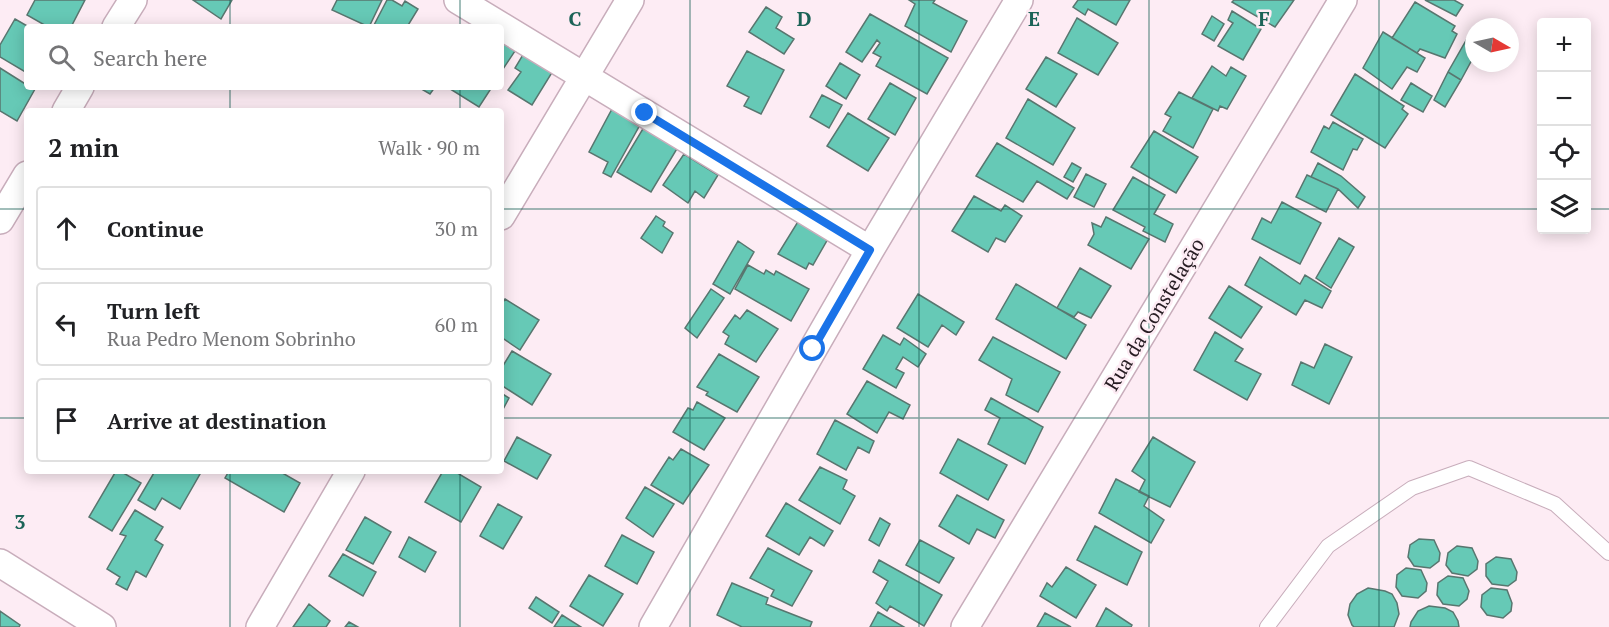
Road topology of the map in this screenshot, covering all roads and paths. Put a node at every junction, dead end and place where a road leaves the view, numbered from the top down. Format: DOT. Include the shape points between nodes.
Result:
graph roads {
  1 [pos="132,0"];
  2 [pos="458,0"];
  3 [pos="630,0"];
  4 [pos="1019,0"];
  5 [pos="1343,0"];
  6 [pos="118,24"];
  7 [pos="497,24"];
  8 [pos="504,28"];
  9 [pos="583,76"];
  10 [pos="78,90"];
  11 [pos="68,108"];
  12 [pos="24,180"];
  13 [pos="504,211"];
  14 [pos="0,220"];
  15 [pos="870,250"];
  16 [pos="349,474"];
  17 [pos="1609,553"];
  18 [pos="0,563"];
  19 [pos="102,627"];
  20 [pos="260,627"];
  21 [pos="653,627"];
  22 [pos="965,627"];
  23 [pos="1268,627"];
  1 -- 6 [label="street"];
  2 -- 7 [label="street"];
  3 -- 9 [label="street"];
  4 -- 15 [label="street"];
  5 -- 22 [label="street, Rua da Constelação"];
  8 -- 9 [label="street"];
  9 -- 13 [label="street"];
  9 -- 15 [label="street"];
  10 -- 11 [label="street"];
  12 -- 14 [label="street"];
  15 -- 21 [label="street"];
  16 -- 20 [label="street"];
  17 -- 23 [label="lane" via="1555,504 1469,468 1412,488 1328,546"];
  18 -- 19 [label="street"];
}
